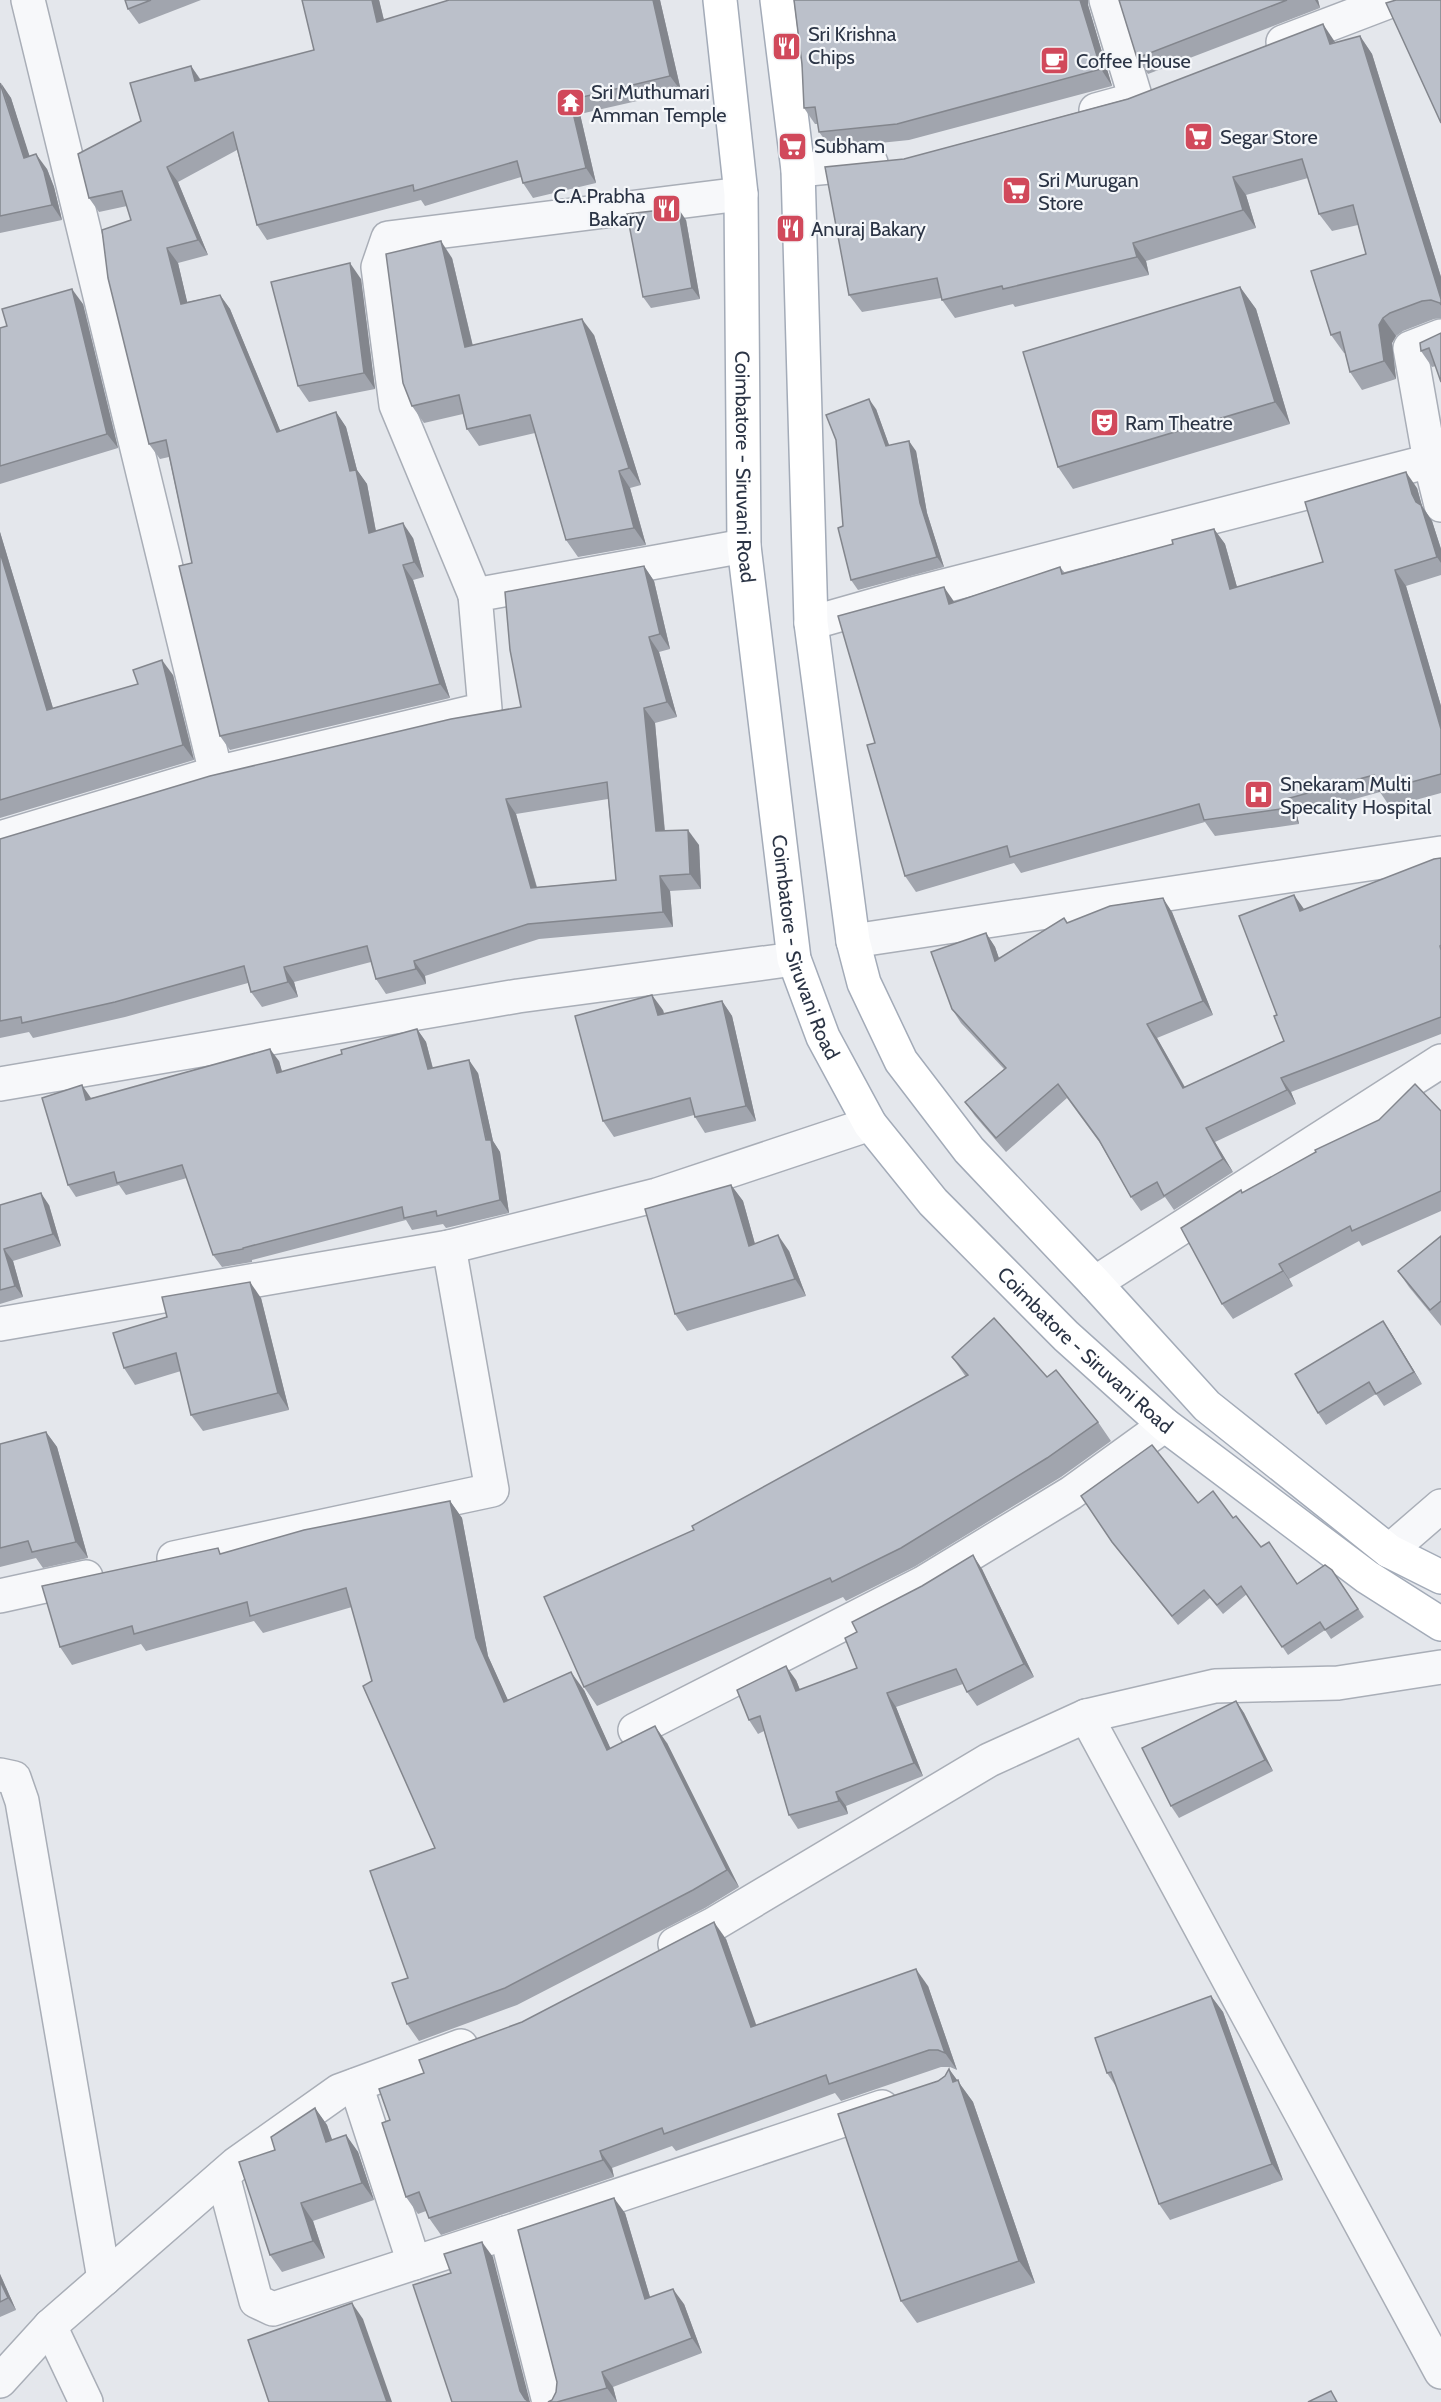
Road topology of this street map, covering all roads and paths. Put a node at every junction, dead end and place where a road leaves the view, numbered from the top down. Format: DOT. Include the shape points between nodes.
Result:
graph roads {
  1 [pos="28,0"];
  2 [pos="720,0"];
  3 [pos="777,0"];
  4 [pos="1106,0"];
  5 [pos="1393,0"];
  6 [pos="1259,52"];
  7 [pos="1069,117"];
  8 [pos="901,160"];
  9 [pos="798,170"];
  10 [pos="741,194"];
  11 [pos="1441,336"];
  12 [pos="1430,461"];
  13 [pos="1441,505"];
  14 [pos="744,546"];
  15 [pos="475,595"];
  16 [pos="811,623"];
  17 [pos="216,772"];
  18 [pos="0,838"];
  19 [pos="1437,863"];
  20 [pos="853,941"];
  21 [pos="794,959"];
  22 [pos="1441,1061"];
  23 [pos="0,1084"];
  24 [pos="870,1124"];
  25 [pos="449,1247"];
  26 [pos="1095,1283"];
  27 [pos="0,1324"];
  28 [pos="1165,1425"];
  29 [pos="1441,1506"];
  30 [pos="1389,1551"];
  31 [pos="1441,1577"];
  32 [pos="0,1596"];
  33 [pos="1441,1624"];
  34 [pos="1441,1668"];
  35 [pos="1086,1716"];
  36 [pos="635,1730"];
  37 [pos="0,1775"];
  38 [pos="651,1957"];
  39 [pos="493,2034"];
  40 [pos="356,2085"];
  41 [pos="913,2097"];
  42 [pos="223,2176"];
  43 [pos="506,2233"];
  44 [pos="414,2263"];
  45 [pos="104,2279"];
  46 [pos="50,2326"];
  47 [pos="1441,2372"];
  48 [pos="0,2381"];
  49 [pos="86,2402"];
  50 [pos="549,2402"];
  1 -- 17 [label="street"];
  2 -- 10 [label="main road, Coimbatore - Siruvani Road"];
  3 -- 9 [label="main road"];
  4 -- 7 [label="street" via="1147,95"];
  5 -- 6 [label="street"];
  8 -- 9 [label="street"];
  9 -- 16 [label="main road"];
  10 -- 14 [label="main road, Coimbatore - Siruvani Road"];
  10 -- 15 [label="street" via="388,238 378,267 396,405"];
  11 -- 12 [label="street" via="1410,348"];
  12 -- 13 [label="street"];
  12 -- 16 [label="street"];
  14 -- 15 [label="street"];
  14 -- 21 [label="main road, Coimbatore - Siruvani Road"];
  15 -- 17 [label="street" via="485,709"];
  16 -- 20 [label="main road"];
  17 -- 18 [label="street"];
  19 -- 20 [label="street"];
  20 -- 26 [label="main road" via="864,982 901,1061 969,1150"];
  21 -- 23 [label="street" via="518,996"];
  21 -- 24 [label="main road, Coimbatore - Siruvani Road" via="824,1037"];
  22 -- 26 [label="street"];
  24 -- 25 [label="street" via="657,1195"];
  24 -- 28 [label="main road, Coimbatore - Siruvani Road" via="933,1202 1066,1336"];
  25 -- 27 [label="street"];
  25 -- 32 [label="street" via="492,1490"];
  26 -- 30 [label="main road" via="1207,1406"];
  28 -- 33 [label="main road, Coimbatore - Siruvani Road" via="1367,1577"];
  28 -- 36 [label="street" via="1071,1493 923,1583"];
  29 -- 30 [label="street"];
  30 -- 31 [label="main road"];
  34 -- 35 [label="street" via="1338,1683 1215,1686"];
  35 -- 38 [label="street" via="989,1760 714,1924"];
  35 -- 47 [label="street"];
  37 -- 45 [label="street" via="14,1778 22,1801"];
  39 -- 40 [label="street"];
  40 -- 42 [label="street" via="339,2091"];
  40 -- 44 [label="street"];
  41 -- 43 [label="street"];
  42 -- 44 [label="street" via="256,2301 273,2309"];
  42 -- 45 [label="street"];
  43 -- 44 [label="street"];
  43 -- 50 [label="street"];
  45 -- 46 [label="street"];
  46 -- 48 [label="street"];
  46 -- 49 [label="street"];
}
